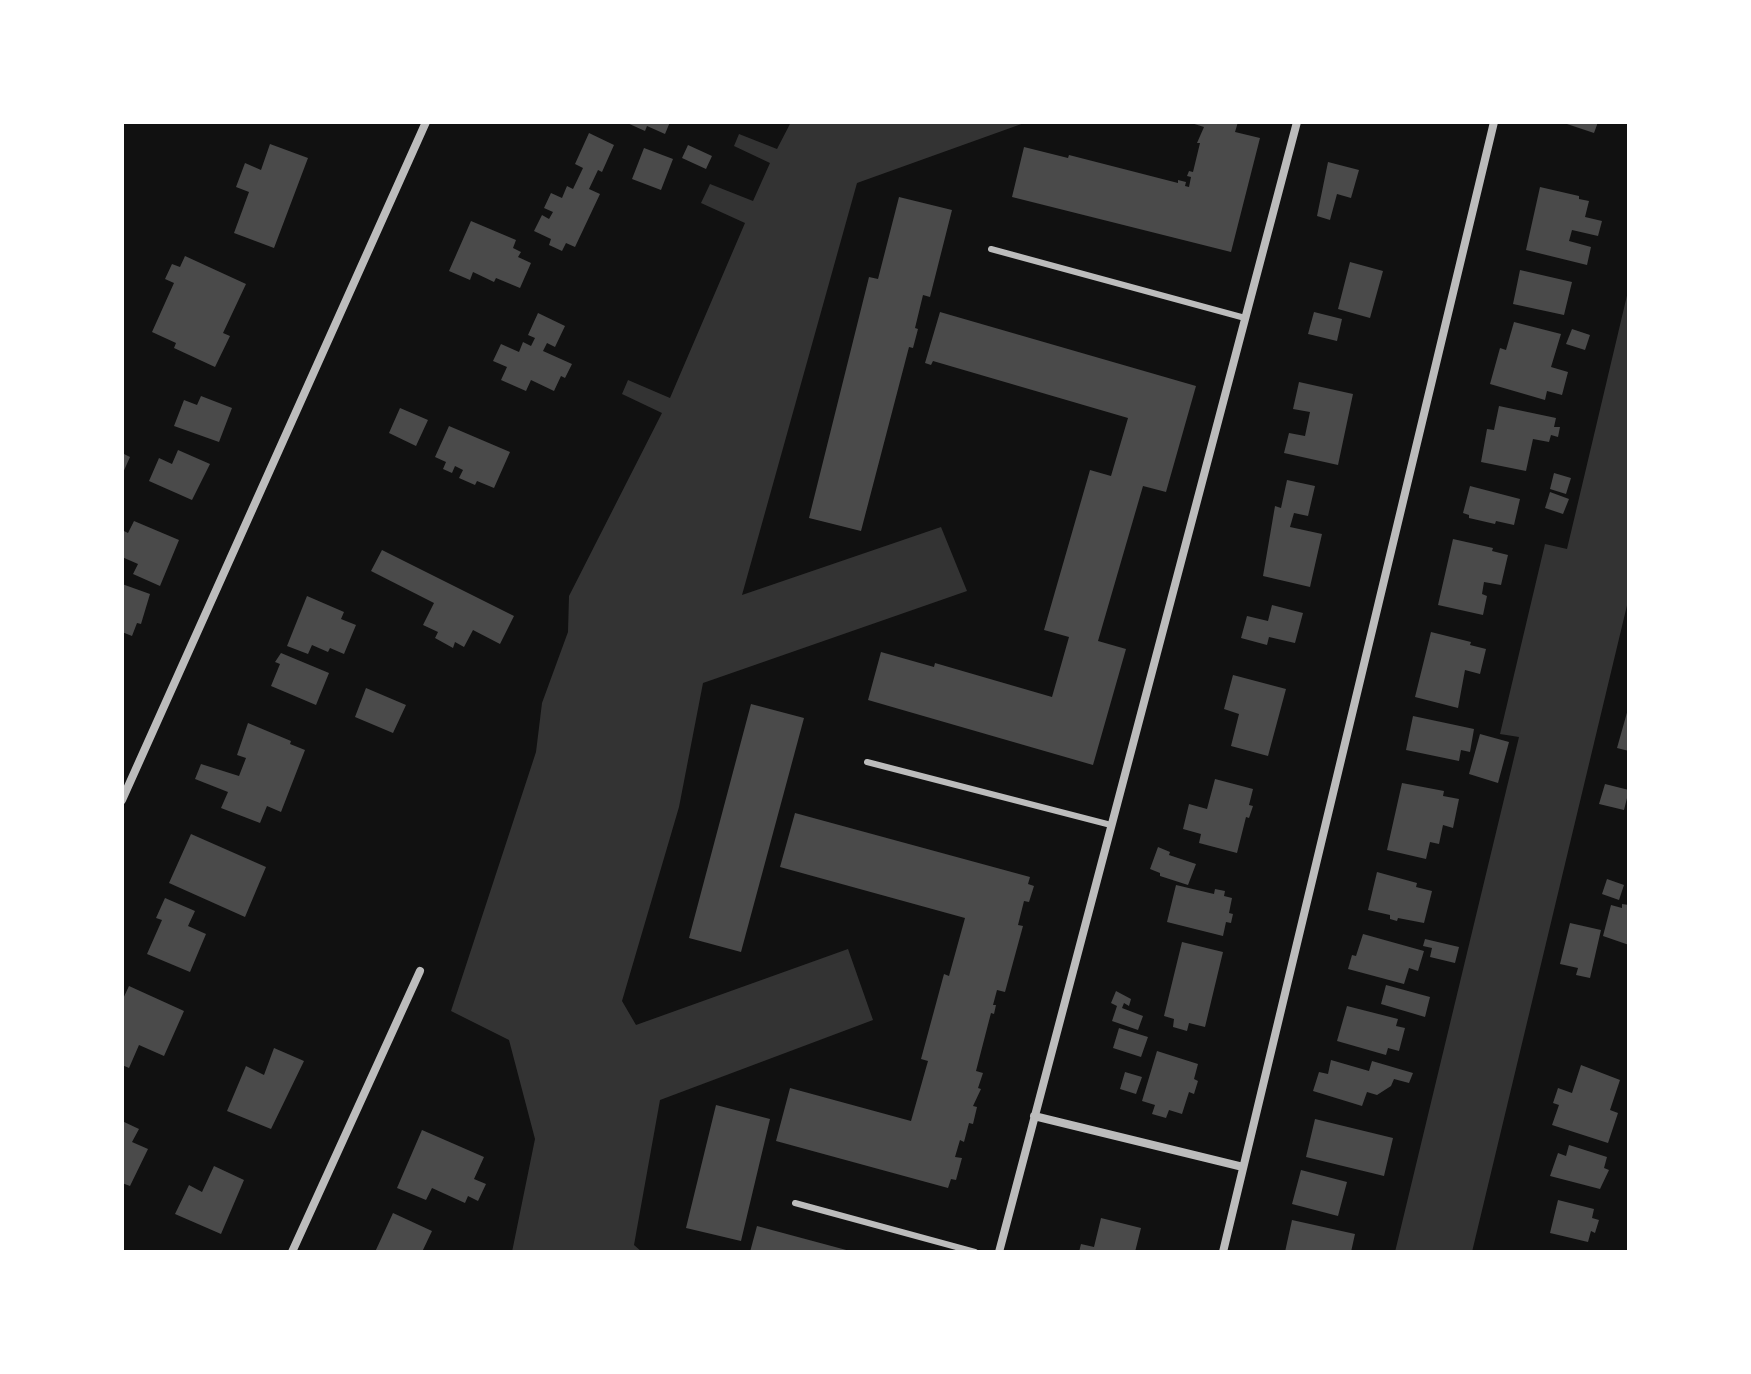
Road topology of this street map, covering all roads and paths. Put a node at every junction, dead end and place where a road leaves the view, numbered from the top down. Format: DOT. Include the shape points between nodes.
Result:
graph roads {
  1 [pos="426,122"];
  2 [pos="1297,122"];
  3 [pos="1494,122"];
  4 [pos="991,249"];
  5 [pos="1245,318"];
  6 [pos="867,762"];
  7 [pos="122,800"];
  8 [pos="1111,825"];
  9 [pos="420,971"];
  10 [pos="1034,1116"];
  11 [pos="1243,1167"];
  12 [pos="795,1203"];
  13 [pos="292,1252"];
  14 [pos="975,1252"];
  15 [pos="999,1252"];
  16 [pos="1223,1252"];
  1 -- 7 [label="street"];
  2 -- 5 [label="street"];
  3 -- 11 [label="street"];
  4 -- 5 [label="lane"];
  5 -- 8 [label="street"];
  6 -- 8 [label="lane"];
  8 -- 10 [label="street"];
  9 -- 13 [label="street"];
  10 -- 11 [label="street"];
  10 -- 15 [label="street"];
  11 -- 16 [label="street"];
  12 -- 14 [label="lane"];
}
